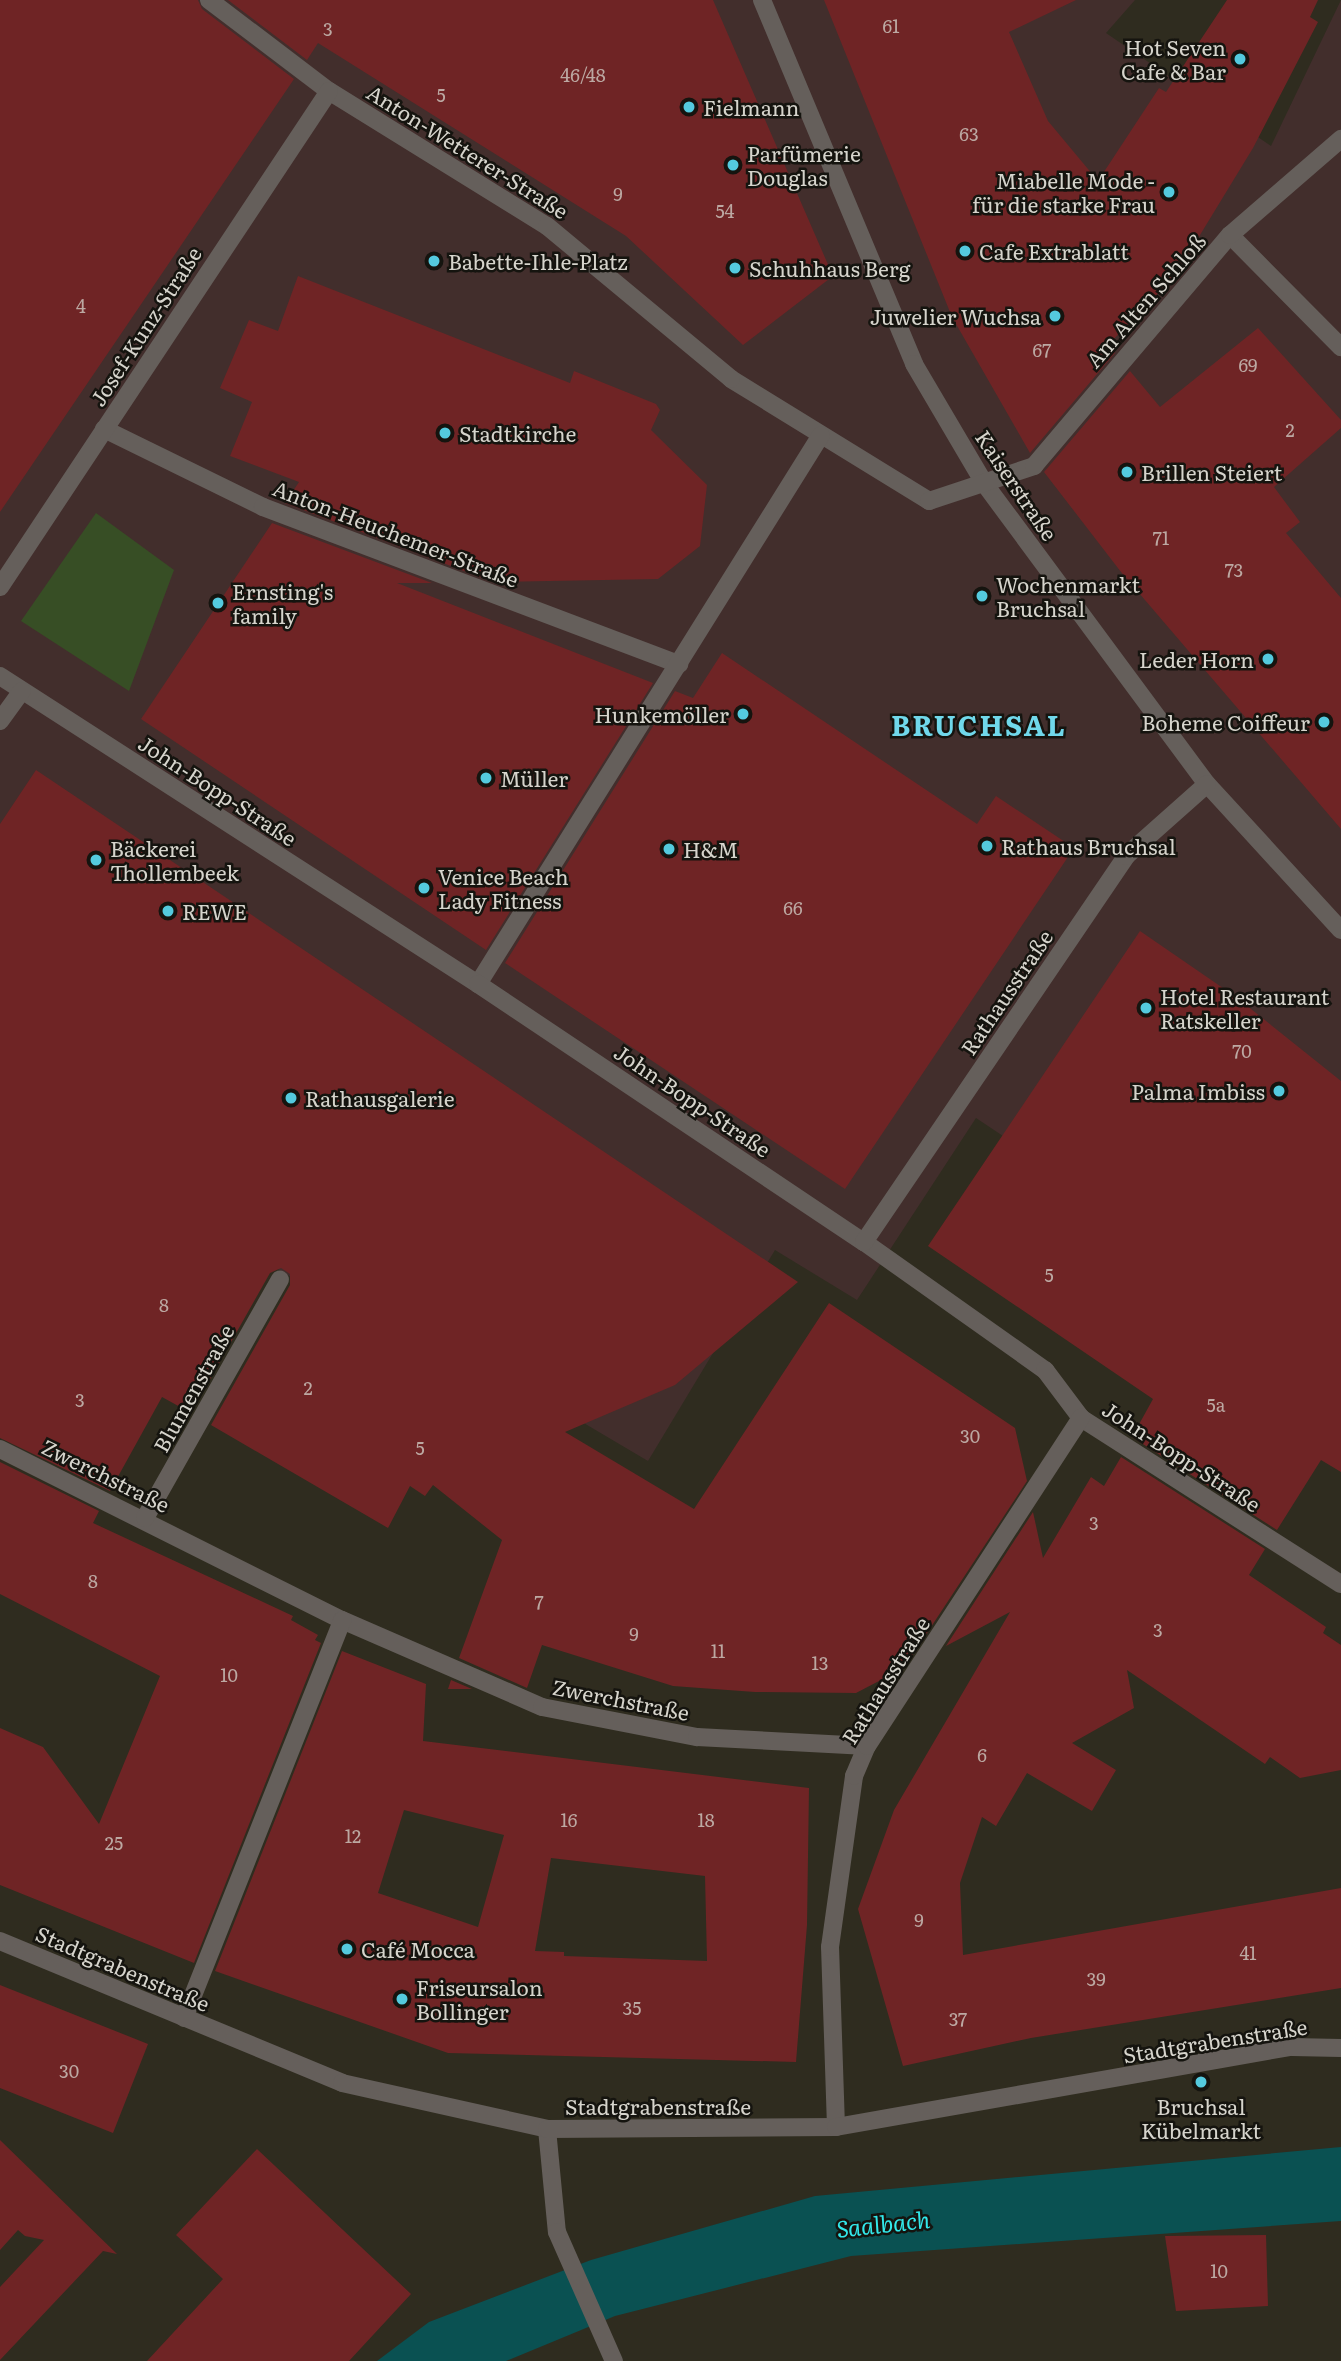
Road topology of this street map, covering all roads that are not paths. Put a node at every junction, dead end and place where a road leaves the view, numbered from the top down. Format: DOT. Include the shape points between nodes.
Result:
graph roads {
  1 [pos="209,0"];
  2 [pos="762,0"];
  3 [pos="329,91"];
  4 [pos="1341,139"];
  5 [pos="1230,235"];
  6 [pos="1341,347"];
  7 [pos="104,429"];
  8 [pos="821,435"];
  9 [pos="984,483"];
  10 [pos="0,587"];
  11 [pos="679,664"];
  12 [pos="0,676"];
  13 [pos="22,691"];
  14 [pos="0,721"];
  15 [pos="1207,784"];
  16 [pos="1341,929"];
  17 [pos="478,984"];
  18 [pos="864,1242"];
  19 [pos="281,1279"];
  20 [pos="1080,1418"];
  21 [pos="0,1448"];
  22 [pos="145,1518"];
  23 [pos="1341,1584"];
  24 [pos="342,1620"];
  25 [pos="867,1746"];
  26 [pos="0,1941"];
  27 [pos="184,2018"];
  28 [pos="1341,2048"];
  29 [pos="836,2127"];
  30 [pos="547,2129"];
  31 [pos="614,2361"];
  1 -- 3 [label="street, Anton-Wetterer-Straße"];
  2 -- 9 [label="street, Kaiserstraße" via="914,364"];
  3 -- 7 [label="street, Josef-Kunz-Straße"];
  3 -- 8 [label="street, Anton-Wetterer-Straße" via="547,226 731,379"];
  4 -- 5 [label="street, Am Alten Schloß"];
  5 -- 6 [label="street"];
  5 -- 9 [label="street, Am Alten Schloß" via="1034,466"];
  7 -- 10 [label="street, Josef-Kunz-Straße"];
  7 -- 11 [label="street, Anton-Heuchemer-Straße" via="263,507"];
  8 -- 9 [label="street, Anton-Wetterer-Straße" via="929,500"];
  8 -- 11 [label="street"];
  9 -- 15 [label="street, Kaiserstraße"];
  11 -- 17 [label="street"];
  12 -- 13 [label="street, John-Bopp-Straße"];
  13 -- 14 [label="street"];
  13 -- 17 [label="street, John-Bopp-Straße"];
  15 -- 16 [label="street, Kaiserstraße"];
  15 -- 18 [label="street, Rathausstraße" via="1126,856"];
  17 -- 18 [label="street, John-Bopp-Straße"];
  18 -- 20 [label="street, John-Bopp-Straße" via="1045,1370"];
  19 -- 22 [label="street, Blumenstraße"];
  20 -- 23 [label="street, John-Bopp-Straße"];
  20 -- 25 [label="street, Rathausstraße"];
  21 -- 22 [label="street, Zwerchstraße"];
  22 -- 24 [label="street, Zwerchstraße"];
  24 -- 25 [label="street, Zwerchstraße" via="542,1707 697,1737"];
  24 -- 27 [label="street"];
  25 -- 29 [label="street, Rathausstraße" via="854,1776 843,1831 830,1947"];
  26 -- 27 [label="street, Stadtgrabenstraße"];
  27 -- 30 [label="street, Stadtgrabenstraße" via="342,2082"];
  28 -- 29 [label="street, Stadtgrabenstraße" via="1292,2047"];
  29 -- 30 [label="street, Stadtgrabenstraße"];
  30 -- 31 [label="street" via="557,2232 602,2325"];
}
